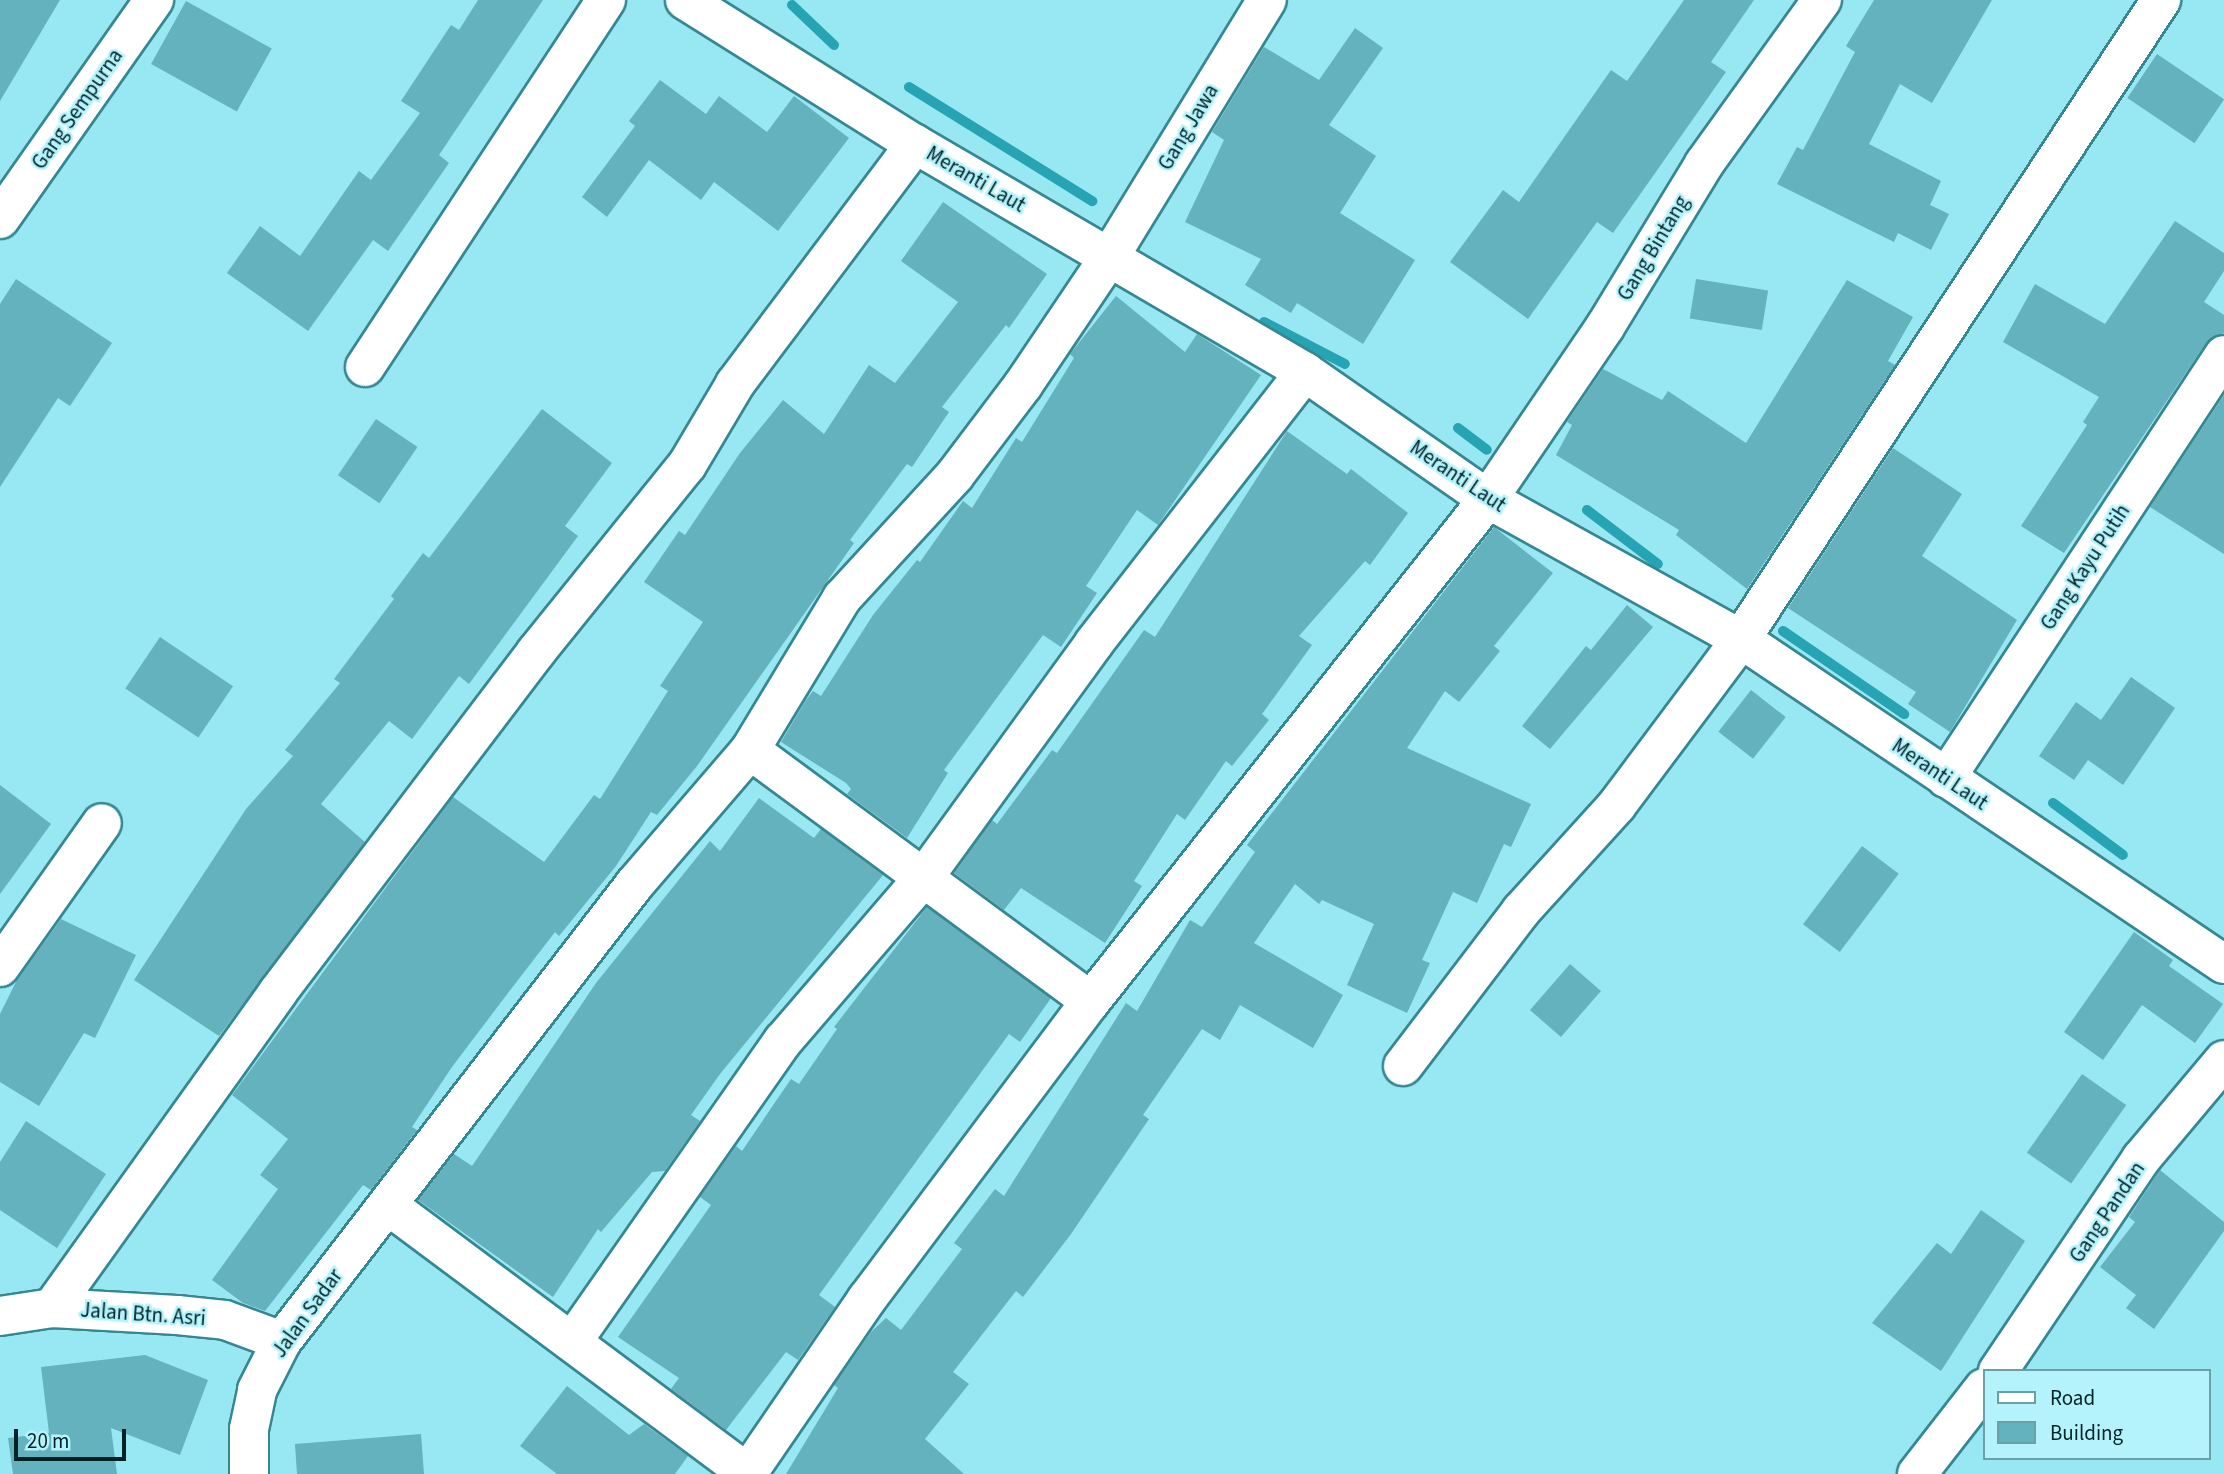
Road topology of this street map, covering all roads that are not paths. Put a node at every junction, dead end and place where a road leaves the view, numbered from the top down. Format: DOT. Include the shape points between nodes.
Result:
graph roads {
  1 [pos="154,0"];
  2 [pos="607,0"];
  3 [pos="685,0"];
  4 [pos="1268,0"];
  5 [pos="1822,0"];
  6 [pos="2161,0"];
  7 [pos="736,12"];
  8 [pos="915,144"];
  9 [pos="0,219"];
  10 [pos="1111,256"];
  11 [pos="2224,355"];
  12 [pos="365,367"];
  13 [pos="1305,372"];
  14 [pos="1488,499"];
  15 [pos="1741,639"];
  16 [pos="750,750"];
  17 [pos="1946,778"];
  18 [pos="102,823"];
  19 [pos="925,877"];
  20 [pos="2224,964"];
  21 [pos="0,967"];
  22 [pos="1091,1001"];
  23 [pos="2224,1060"];
  24 [pos="1403,1066"];
  25 [pos="389,1206"];
  26 [pos="52,1308"];
  27 [pos="0,1316"];
  28 [pos="282,1341"];
  29 [pos="572,1342"];
  30 [pos="1999,1369"];
  31 [pos="1982,1391"];
  32 [pos="249,1474"];
  33 [pos="747,1474"];
  34 [pos="1917,1474"];
  1 -- 9 [label="street, Gang Sempurna"];
  2 -- 12 [label="street"];
  3 -- 7 [label="street, Meranti Laut"];
  4 -- 10 [label="street, Gang Jawa"];
  5 -- 14 [label="street, Gang Bintang" via="1704,164 1605,327"];
  6 -- 15 [label="street"];
  7 -- 8 [label="street, Meranti Laut"];
  8 -- 10 [label="street, Meranti Laut"];
  8 -- 26 [label="street" via="735,384 687,465 536,652 278,992"];
  10 -- 13 [label="street, Meranti Laut"];
  10 -- 16 [label="street, Gang Jawa" via="955,475 842,598"];
  11 -- 17 [label="street, Gang Kayu Putih"];
  13 -- 14 [label="street, Meranti Laut"];
  13 -- 19 [label="street" via="1094,643"];
  14 -- 15 [label="street, Meranti Laut"];
  14 -- 22 [label="street, Gang Bintang"];
  15 -- 17 [label="street, Meranti Laut"];
  15 -- 24 [label="street" via="1617,805 1521,911"];
  16 -- 19 [label="street"];
  16 -- 25 [label="street, Jalan Sadar" via="634,885"];
  17 -- 20 [label="street, Meranti Laut"];
  18 -- 21 [label="street"];
  19 -- 22 [label="street"];
  19 -- 29 [label="street" via="783,1041"];
  22 -- 33 [label="street, Gang Bintang" via="867,1299"];
  23 -- 30 [label="street, Gang Pandan" via="2141,1159"];
  25 -- 28 [label="street, Jalan Sadar"];
  25 -- 29 [label="street"];
  26 -- 27 [label="street, Jalan Btn. Asri"];
  26 -- 28 [label="street, Jalan Btn. Asri" via="225,1320"];
  28 -- 32 [label="street, Jalan Sadar" via="257,1390 249,1429"];
  29 -- 33 [label="street"];
  31 -- 34 [label="street"];
}
